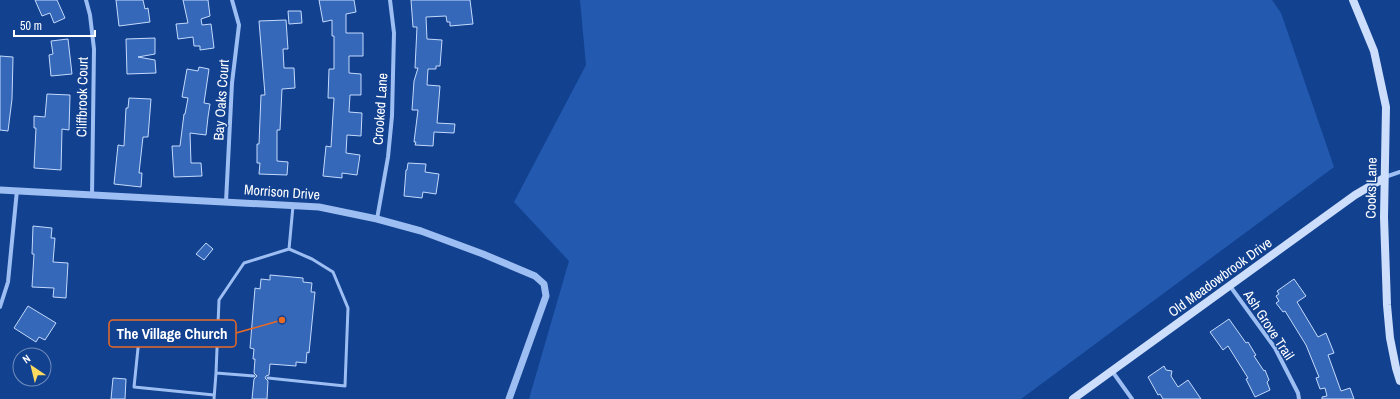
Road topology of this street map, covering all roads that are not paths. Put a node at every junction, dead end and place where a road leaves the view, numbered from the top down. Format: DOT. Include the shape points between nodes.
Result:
graph roads {
  1 [pos="86,0"];
  2 [pos="232,0"];
  3 [pos="390,0"];
  4 [pos="1353,0"];
  5 [pos="1400,172"];
  6 [pos="1384,178"];
  7 [pos="0,190"];
  8 [pos="17,190"];
  9 [pos="92,196"];
  10 [pos="226,202"];
  11 [pos="293,206"];
  12 [pos="376,219"];
  13 [pos="289,249"];
  14 [pos="1230,286"];
  15 [pos="0,307"];
  16 [pos="218,334"];
  17 [pos="1112,371"];
  18 [pos="216,373"];
  19 [pos="254,376"];
  20 [pos="268,378"];
  21 [pos="1400,381"];
  22 [pos="214,395"];
  23 [pos="214,399"];
  24 [pos="509,399"];
  25 [pos="1073,399"];
  26 [pos="1132,399"];
  27 [pos="1299,399"];
  1 -- 9 [label="street, Cliffbrook Court" via="94,49"];
  2 -- 10 [label="street, Bay Oaks Court" via="239,25 232,83"];
  3 -- 12 [label="street, Crooked Lane" via="394,33 392,116 388,157"];
  4 -- 6 [label="main road, Cooks Lane" via="1374,51 1386,107"];
  5 -- 6 [label="street"];
  6 -- 14 [label="main road, Old Meadowbrook Drive" via="1355,195"];
  6 -- 21 [label="main road, Cooks Lane" via="1387,305 1390,338"];
  7 -- 8 [label="street, Morrison Drive"];
  8 -- 9 [label="street, Morrison Drive"];
  8 -- 15 [label="street" via="8,282"];
  9 -- 10 [label="street, Morrison Drive"];
  10 -- 11 [label="street, Morrison Drive"];
  11 -- 12 [label="street, Morrison Drive" via="319,207"];
  11 -- 13 [label="lane"];
  12 -- 24 [label="street, Morrison Drive" via="421,231 483,254 535,276 544,284 546,296"];
  13 -- 16 [label="lane" via="244,263 219,300"];
  13 -- 20 [label="lane" via="333,272 348,308 345,386"];
  14 -- 17 [label="main road, Old Meadowbrook Drive"];
  14 -- 27 [label="street, Ash Grove Trail" via="1275,348"];
  16 -- 18 [label="lane"];
  16 -- 22 [label="lane" via="140,329 134,386"];
  17 -- 25 [label="main road, Old Meadowbrook Drive"];
  17 -- 26 [label="street"];
  18 -- 19 [label="lane"];
  18 -- 22 [label="lane"];
  22 -- 23 [label="lane"];
}
